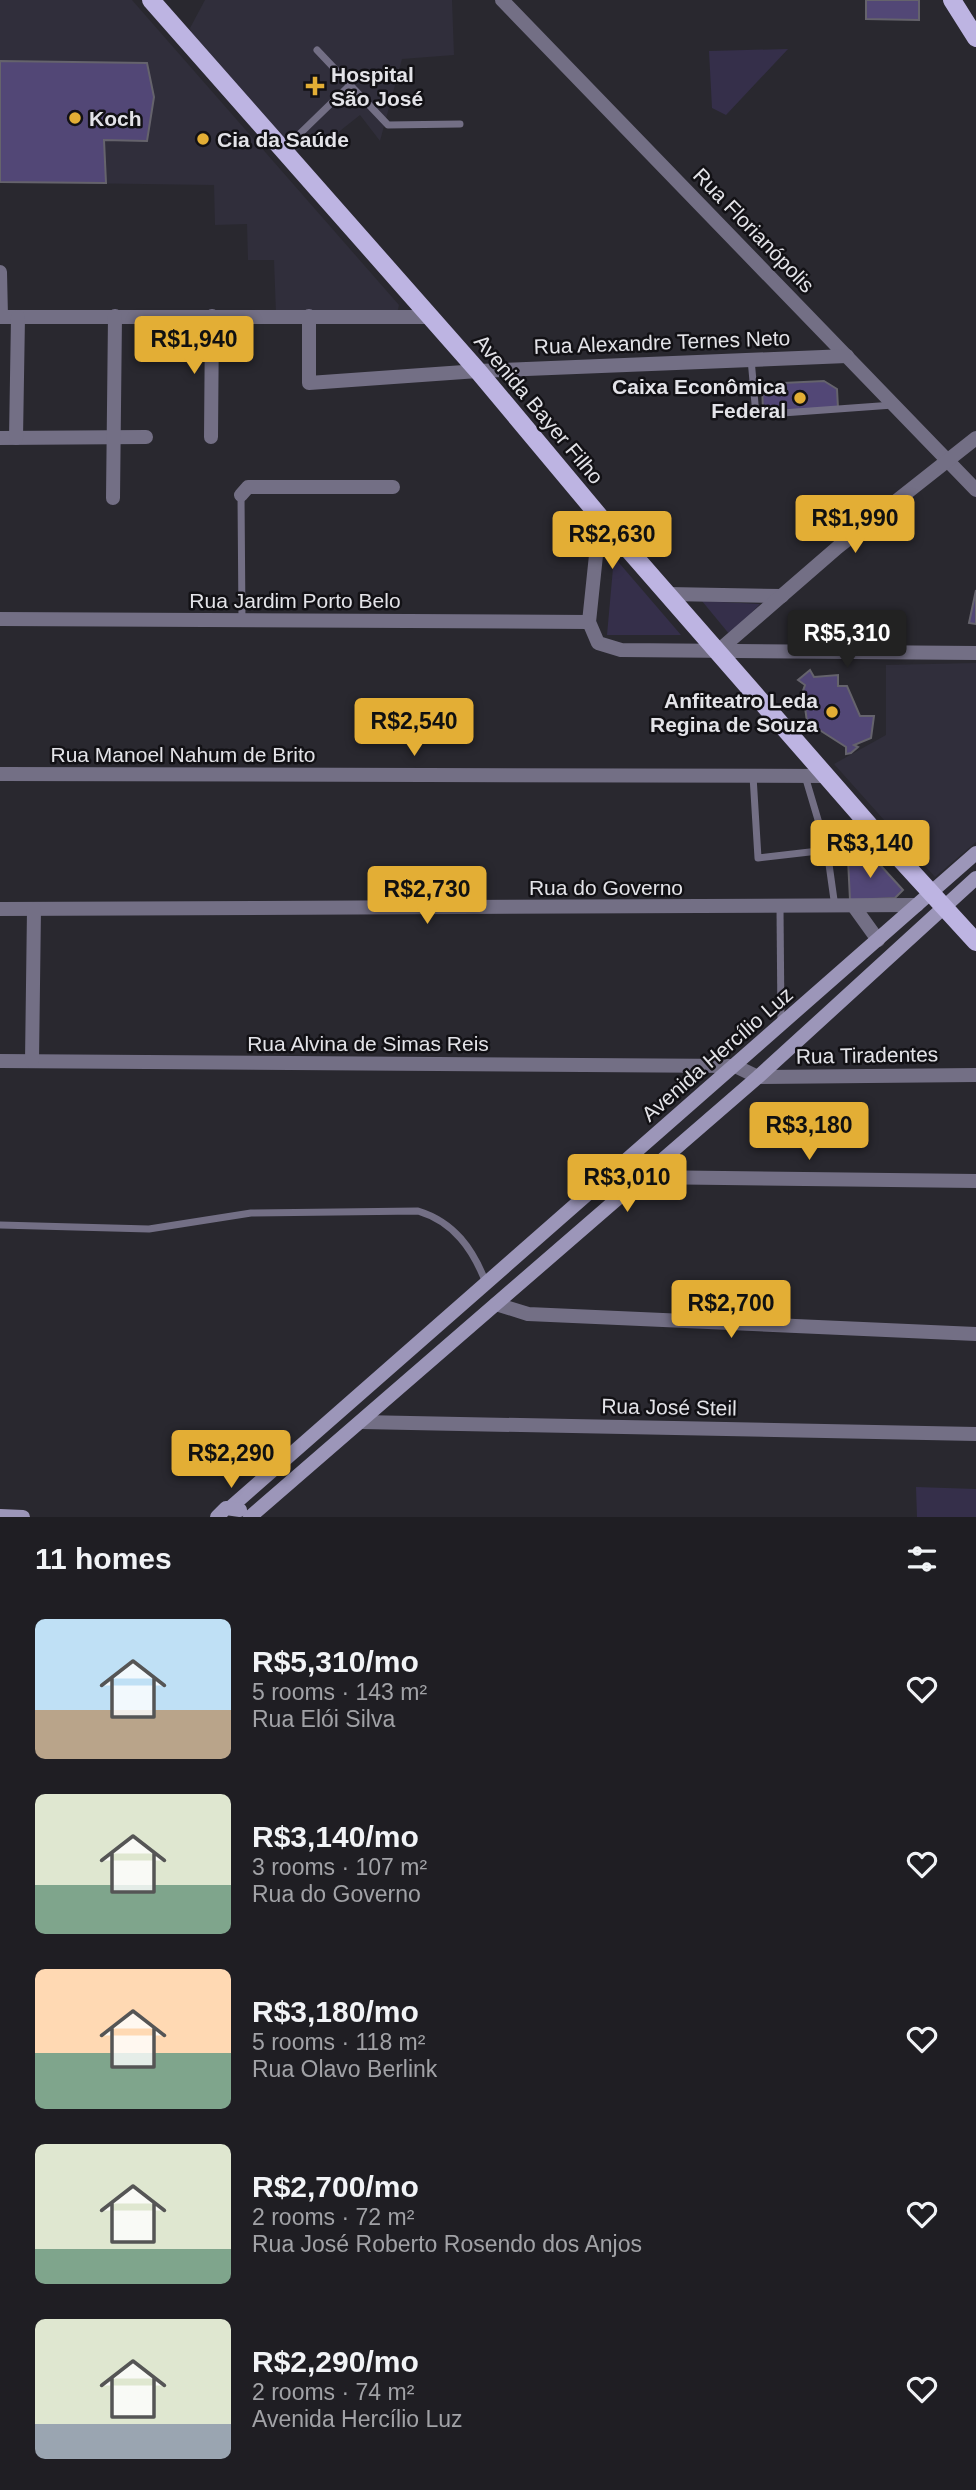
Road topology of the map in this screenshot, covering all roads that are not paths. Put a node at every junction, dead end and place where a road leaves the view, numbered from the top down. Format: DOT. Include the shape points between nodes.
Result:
graph roads {
  1 [pos="151,0"];
  2 [pos="502,0"];
  3 [pos="952,0"];
  4 [pos="973,26"];
  5 [pos="317,50"];
  6 [pos="350,85"];
  7 [pos="460,124"];
  8 [pos="283,150"];
  9 [pos="0,272"];
  10 [pos="115,316"];
  11 [pos="212,316"];
  12 [pos="309,316"];
  13 [pos="1,317"];
  14 [pos="18,317"];
  15 [pos="430,317"];
  16 [pos="847,356"];
  17 [pos="751,359"];
  18 [pos="478,371"];
  19 [pos="894,405"];
  20 [pos="113,437"];
  21 [pos="146,437"];
  22 [pos="211,437"];
  23 [pos="0,438"];
  24 [pos="16,438"];
  25 [pos="976,438"];
  26 [pos="947,459"];
  27 [pos="393,487"];
  28 [pos="976,490"];
  29 [pos="241,495"];
  30 [pos="113,498"];
  31 [pos="600,517"];
  32 [pos="668,594"];
  33 [pos="782,596"];
  34 [pos="0,619"];
  35 [pos="242,621"];
  36 [pos="589,622"];
  37 [pos="718,651"];
  38 [pos="976,653"];
  39 [pos="0,774"];
  40 [pos="752,776"];
  41 [pos="805,776"];
  42 [pos="828,776"];
  43 [pos="869,824"];
  44 [pos="827,850"];
  45 [pos="976,853"];
  46 [pos="976,878"];
  47 [pos="931,893"];
  48 [pos="917,905"];
  49 [pos="943,907"];
  50 [pos="780,908"];
  51 [pos="835,908"];
  52 [pos="855,908"];
  53 [pos="0,909"];
  54 [pos="34,909"];
  55 [pos="878,940"];
  56 [pos="976,942"];
  57 [pos="780,1026"];
  58 [pos="0,1061"];
  59 [pos="32,1061"];
  60 [pos="735,1066"];
  61 [pos="976,1075"];
  62 [pos="758,1077"];
  63 [pos="642,1177"];
  64 [pos="976,1181"];
  65 [pos="0,1225"];
  66 [pos="486,1283"];
  67 [pos="496,1304"];
  68 [pos="976,1334"];
  69 [pos="361,1422"];
  70 [pos="976,1434"];
  71 [pos="231,1507"];
  72 [pos="0,1516"];
  73 [pos="23,1517"];
  74 [pos="217,1517"];
  75 [pos="247,1517"];
  1 -- 8 [label="main road, Avenida Bayer Filho"];
  2 -- 16 [label="street, Rua Florianópolis"];
  3 -- 4 [label="main road"];
  5 -- 6 [label="lane"];
  6 -- 7 [label="lane" via="388,125"];
  6 -- 8 [label="lane"];
  8 -- 15 [label="main road, Avenida Bayer Filho"];
  9 -- 13 [label="street"];
  10 -- 11 [label="street"];
  10 -- 14 [label="street"];
  10 -- 20 [label="street"];
  11 -- 12 [label="street"];
  11 -- 22 [label="street"];
  12 -- 15 [label="street"];
  12 -- 18 [label="street, Rua Alexandre Ternes Neto" via="309,383"];
  13 -- 14 [label="street"];
  14 -- 24 [label="street"];
  15 -- 18 [label="main road, Avenida Bayer Filho"];
  16 -- 17 [label="street, Rua Alexandre Ternes Neto"];
  16 -- 19 [label="street, Rua Florianópolis"];
  17 -- 18 [label="street, Rua Alexandre Ternes Neto"];
  17 -- 19 [label="lane" via="756,415"];
  18 -- 31 [label="main road, Avenida Bayer Filho"];
  19 -- 26 [label="street, Rua Florianópolis"];
  20 -- 21 [label="street"];
  20 -- 24 [label="street"];
  20 -- 30 [label="street"];
  23 -- 24 [label="street"];
  25 -- 26 [label="street"];
  26 -- 28 [label="street, Rua Florianópolis"];
  26 -- 33 [label="street"];
  27 -- 29 [label="street" via="248,487"];
  29 -- 35 [label="lane"];
  31 -- 32 [label="main road, Avenida Bayer Filho"];
  31 -- 36 [label="street"];
  32 -- 33 [label="street"];
  32 -- 37 [label="main road, Avenida Bayer Filho"];
  33 -- 37 [label="street"];
  34 -- 35 [label="street, Rua Jardim Porto Belo"];
  35 -- 36 [label="street, Rua Jardim Porto Belo"];
  36 -- 37 [label="street" via="598,643 621,650"];
  37 -- 38 [label="street"];
  37 -- 42 [label="main road, Avenida Bayer Filho"];
  39 -- 40 [label="street, Rua Manoel Nahum de Brito"];
  40 -- 41 [label="street, Rua Manoel Nahum de Brito"];
  40 -- 44 [label="lane" via="758,858"];
  41 -- 42 [label="street, Rua Manoel Nahum de Brito"];
  41 -- 44 [label="lane"];
  42 -- 43 [label="main road, Avenida Bayer Filho"];
  43 -- 44 [label="lane"];
  43 -- 47 [label="main road, Avenida Bayer Filho"];
  44 -- 51 [label="lane"];
  45 -- 47 [label="street, Avenida Hercílio Luz"];
  46 -- 49 [label="street, Avenida Hercílio Luz"];
  47 -- 48 [label="street, Avenida Hercílio Luz"];
  47 -- 49 [label="main road, Avenida Bayer Filho"];
  48 -- 52 [label="street, Rua do Governo"];
  48 -- 55 [label="street, Avenida Hercílio Luz"];
  49 -- 56 [label="main road, Avenida Bayer Filho"];
  49 -- 62 [label="street, Avenida Hercílio Luz"];
  50 -- 51 [label="street, Rua do Governo"];
  50 -- 54 [label="street, Rua do Governo"];
  50 -- 57 [label="lane"];
  51 -- 52 [label="street, Rua do Governo"];
  52 -- 55 [label="street"];
  53 -- 54 [label="street, Rua do Governo"];
  54 -- 59 [label="street"];
  55 -- 57 [label="street, Avenida Hercílio Luz"];
  57 -- 60 [label="street, Avenida Hercílio Luz"];
  58 -- 59 [label="street, Rua Alvina de Simas Reis"];
  59 -- 60 [label="street, Rua Alvina de Simas Reis"];
  60 -- 62 [label="street"];
  60 -- 66 [label="street, Avenida Hercílio Luz"];
  61 -- 62 [label="street, Rua Tiradentes"];
  62 -- 63 [label="street, Avenida Hercílio Luz"];
  63 -- 64 [label="street"];
  63 -- 67 [label="street, Avenida Hercílio Luz"];
  65 -- 66 [label="lane" via="149,1229 251,1213 418,1211 439,1217 475,1253"];
  66 -- 71 [label="street, Avenida Hercílio Luz"];
  67 -- 68 [label="street" via="528,1314"];
  67 -- 69 [label="street, Avenida Hercílio Luz"];
  69 -- 70 [label="street, Rua José Steil"];
  69 -- 75 [label="street, Avenida Hercílio Luz"];
  71 -- 74 [label="street, Avenida Hercílio Luz"];
  71 -- 75 [label="street"];
  72 -- 73 [label="street"];
}
